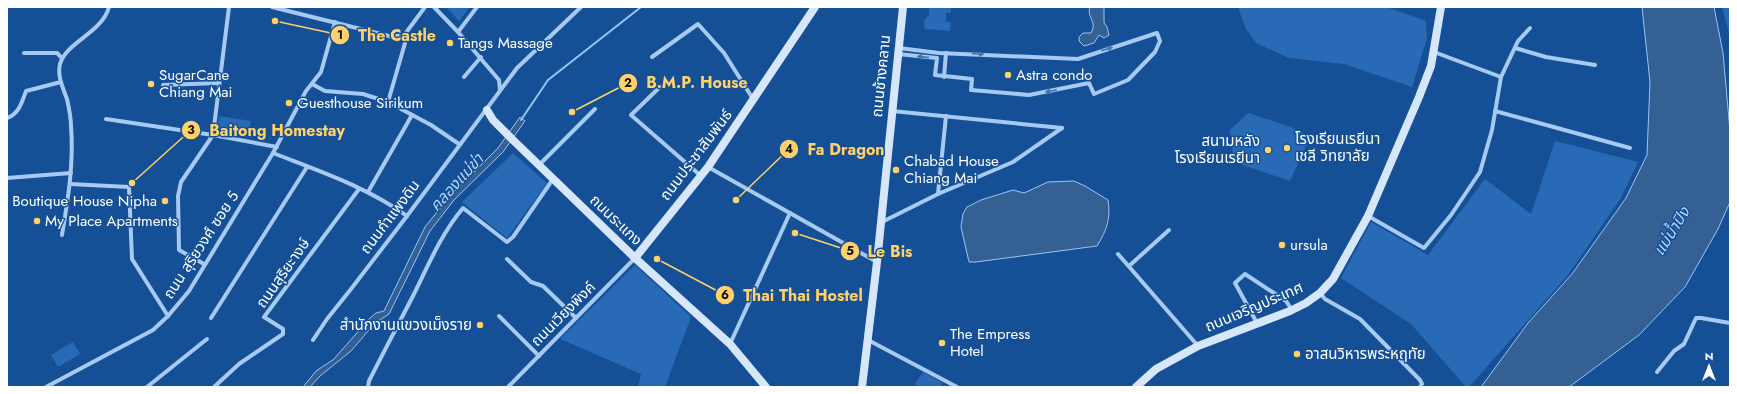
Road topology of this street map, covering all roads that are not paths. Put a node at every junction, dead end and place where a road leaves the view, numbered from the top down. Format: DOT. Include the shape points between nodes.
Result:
graph roads {
  1 [pos="109,7"];
  2 [pos="229,7"];
  3 [pos="272,7"];
  4 [pos="425,7"];
  5 [pos="434,7"];
  6 [pos="477,7"];
  7 [pos="581,7"];
  8 [pos="815,7"];
  9 [pos="903,7"];
  10 [pos="1442,7"];
  11 [pos="335,22"];
  12 [pos="1530,28"];
  13 [pos="458,32"];
  14 [pos="405,34"];
  15 [pos="1514,48"];
  16 [pos="898,51"];
  17 [pos="1434,52"];
  18 [pos="24,53"];
  19 [pos="946,53"];
  20 [pos="481,57"];
  21 [pos="652,57"];
  22 [pos="62,58"];
  23 [pos="1595,65"];
  24 [pos="464,77"];
  25 [pos="944,77"];
  26 [pos="1501,77"];
  27 [pos="61,82"];
  28 [pos="219,84"];
  29 [pos="312,84"];
  30 [pos="163,85"];
  31 [pos="661,86"];
  32 [pos="500,90"];
  33 [pos="753,100"];
  34 [pos="388,102"];
  35 [pos="594,109"];
  36 [pos="487,110"];
  37 [pos="892,110"];
  38 [pos="1495,111"];
  39 [pos="412,115"];
  40 [pos="946,116"];
  41 [pos="7,118"];
  42 [pos="106,119"];
  43 [pos="212,135"];
  44 [pos="459,144"];
  45 [pos="277,147"];
  46 [pos="1630,148"];
  47 [pos="273,153"];
  48 [pos="539,165"];
  49 [pos="307,167"];
  50 [pos="708,167"];
  51 [pos="71,173"];
  52 [pos="701,176"];
  53 [pos="7,178"];
  54 [pos="554,178"];
  55 [pos="70,184"];
  56 [pos="359,188"];
  57 [pos="368,192"];
  58 [pos="938,194"];
  59 [pos="790,213"];
  60 [pos="407,216"];
  61 [pos="1368,216"];
  62 [pos="881,222"];
  63 [pos="1169,230"];
  64 [pos="62,235"];
  65 [pos="1118,254"];
  66 [pos="635,258"];
  67 [pos="507,259"];
  68 [pos="877,262"];
  69 [pos="204,264"];
  70 [pos="1129,266"];
  71 [pos="1320,293"];
  72 [pos="1292,310"];
  73 [pos="168,316"];
  74 [pos="499,316"];
  75 [pos="211,318"];
  76 [pos="576,318"];
  77 [pos="1730,323"];
  78 [pos="1257,324"];
  79 [pos="207,339"];
  80 [pos="313,340"];
  81 [pos="868,340"];
  82 [pos="730,344"];
  83 [pos="1198,346"];
  84 [pos="538,356"];
  85 [pos="1657,372"];
  86 [pos="57,381"];
  87 [pos="46,387"];
  88 [pos="61,387"];
  89 [pos="147,387"];
  90 [pos="214,387"];
  91 [pos="368,387"];
  92 [pos="508,387"];
  93 [pos="766,387"];
  94 [pos="862,387"];
  95 [pos="957,387"];
  96 [pos="1136,387"];
  97 [pos="1420,387"];
  1 -- 22 [label="street" via="102,21"];
  2 -- 28 [label="street"];
  3 -- 11 [label="street"];
  4 -- 14 [label="street"];
  5 -- 13 [label="street"];
  6 -- 13 [label="street"];
  7 -- 32 [label="street" via="517,68"];
  8 -- 33 [label="street, ถนนประชาสัมพันธ์"];
  9 -- 16 [label="street, ถนนช้างคลาน"];
  10 -- 17 [label="street, ถนนเจริญประเทศ"];
  11 -- 14 [label="street" via="393,37"];
  11 -- 29 [label="street, ถนน สุริยวงศ์ ซอย 5" via="321,72"];
  12 -- 15 [label="street"];
  13 -- 20 [label="street"];
  14 -- 34 [label="street" via="405,43"];
  15 -- 23 [label="street" via="1546,57"];
  15 -- 26 [label="street"];
  16 -- 19 [label="street"];
  25 -- 16 [label="street, one-way" via="935,75 937,58"];
  16 -- 37 [label="street, ถนนช้างคลาน"];
  17 -- 26 [label="street"];
  17 -- 61 [label="street, ถนนเจริญประเทศ" via="1412,115"];
  18 -- 22 [label="street" via="57,53"];
  19 -- 25 [label="street"];
  19 -- 25 [label="street, one-way" via="1078,59 1157,33 1160,41 1155,52 1128,80 1094,94 1089,83 1030,95 972,90 972,79"];
  20 -- 24 [label="street"];
  20 -- 32 [label="street" via="499,80"];
  21 -- 33 [label="street" via="698,24 724,53"];
  22 -- 27 [label="street"];
  26 -- 38 [label="street"];
  27 -- 41 [label="street" via="26,91 22,104 13,116"];
  27 -- 51 [label="street" via="71,118"];
  28 -- 30 [label="street"];
  28 -- 43 [label="street"];
  29 -- 34 [label="street" via="325,91 363,94"];
  29 -- 45 [label="street, ถนน สุริยวงศ์ ซอย 5"];
  31 -- 52 [label="street" via="631,115"];
  32 -- 36 [label="street"];
  33 -- 50 [label="street, ถนนประชาสัมพันธ์"];
  34 -- 39 [label="street"];
  35 -- 48 [label="street"];
  36 -- 44 [label="street, ถนนกำแพงดิน"];
  36 -- 48 [label="street, ถนนระแกง" via="493,120"];
  37 -- 40 [label="street"];
  37 -- 62 [label="street, ถนนช้างคลาน"];
  38 -- 46 [label="street"];
  38 -- 61 [label="street" via="1480,172 1424,248"];
  39 -- 44 [label="street"];
  39 -- 57 [label="street"];
  40 -- 58 [label="street"];
  40 -- 58 [label="street" via="1062,128 1012,162"];
  42 -- 43 [label="street"];
  43 -- 45 [label="street"];
  43 -- 69 [label="street" via="181,182 178,196 179,250"];
  44 -- 60 [label="street, ถนนกำแพงดิน"];
  45 -- 47 [label="street, ถนน สุริยวงศ์ ซอย 5"];
  47 -- 49 [label="street"];
  47 -- 69 [label="street, ถนน สุริยวงศ์ ซอย 5"];
  48 -- 54 [label="street, ถนนระแกง"];
  49 -- 56 [label="street"];
  49 -- 75 [label="street"];
  50 -- 52 [label="street, ถนนประชาสัมพันธ์"];
  50 -- 59 [label="street"];
  51 -- 53 [label="street"];
  51 -- 55 [label="street"];
  52 -- 66 [label="street, ถนนประชาสัมพันธ์"];
  54 -- 66 [label="street, ถนนระแกง"];
  54 -- 91 [label="street" via="507,242 463,208 452,221 436,250 389,340"];
  55 -- 64 [label="street"];
  55 -- 73 [label="street" via="129,187 132,259"];
  56 -- 57 [label="street"];
  56 -- 90 [label="street, ถนนสุริยะางษ์" via="264,317 283,329 283,334 239,364"];
  57 -- 60 [label="street"];
  58 -- 62 [label="street"];
  59 -- 68 [label="street"];
  59 -- 82 [label="street"];
  60 -- 80 [label="street, ถนนกำแพงดิน"];
  61 -- 71 [label="street, ถนนเจริญประเทศ" via="1333,279"];
  62 -- 68 [label="street, ถนนช้างคลาน"];
  63 -- 70 [label="street"];
  65 -- 70 [label="street"];
  66 -- 76 [label="street, ถนนเวียงพิงค์"];
  66 -- 82 [label="street, ถนนระแกง"];
  67 -- 76 [label="street" via="532,282 543,286"];
  68 -- 81 [label="street, ถนนช้างคลาน"];
  69 -- 73 [label="street, ถนน สุริยวงศ์ ซอย 5" via="189,290"];
  70 -- 83 [label="street"];
  71 -- 72 [label="street, ถนนเจริญประเทศ"];
  71 -- 97 [label="street" via="1325,299 1360,319 1420,380"];
  72 -- 78 [label="street, ถนนเจริญประเทศ"];
  72 -- 78 [label="street" via="1286,301 1244,274 1236,283"];
  73 -- 86 [label="street, ถนน สุริยวงศ์ ซอย 5" via="153,330"];
  74 -- 84 [label="street"];
  76 -- 84 [label="street, ถนนเวียงพิงค์"];
  77 -- 85 [label="street" via="1696,318 1684,344 1674,351"];
  78 -- 83 [label="street, ถนนเจริญประเทศ"];
  79 -- 89 [label="street"];
  81 -- 94 [label="street, ถนนช้างคลาน"];
  81 -- 95 [label="street"];
  82 -- 93 [label="street, ถนนระแกง"];
  83 -- 96 [label="street, ถนนเจริญประเทศ" via="1156,369"];
  84 -- 92 [label="street, ถนนเวียงพิงค์"];
  86 -- 87 [label="street, ถนน สุริยวงศ์ ซอย 5"];
  86 -- 88 [label="street"];
}
